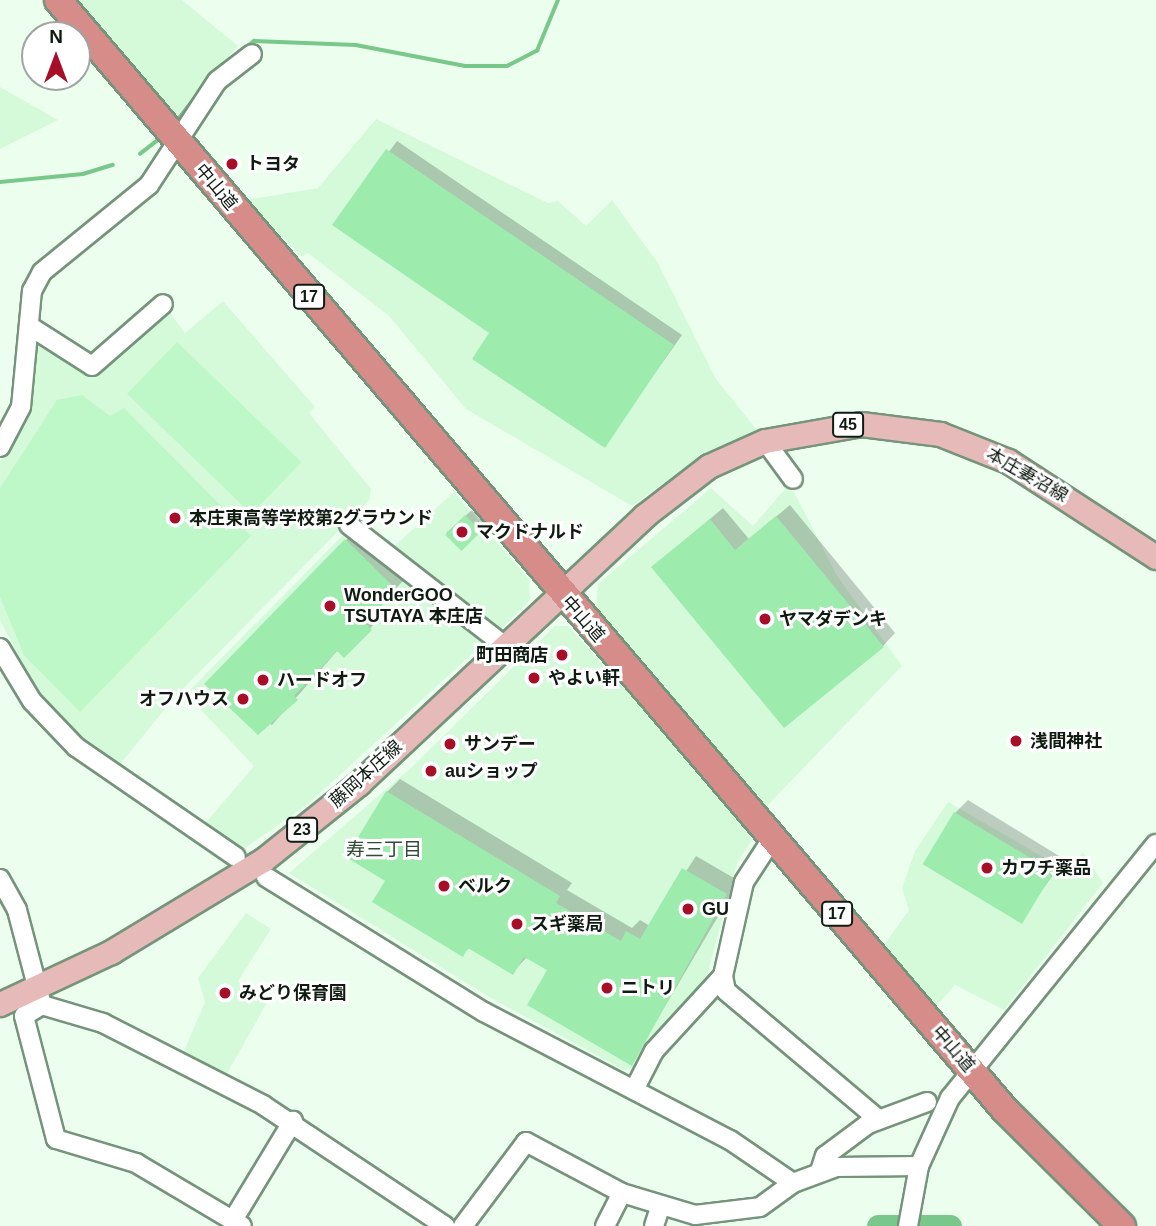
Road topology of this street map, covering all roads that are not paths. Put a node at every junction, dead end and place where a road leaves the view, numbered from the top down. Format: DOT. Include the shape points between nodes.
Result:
graph roads {
  1 [pos="58,0"];
  2 [pos="252,54"];
  3 [pos="180,144"];
  4 [pos="163,304"];
  5 [pos="31,327"];
  6 [pos="765,441"];
  7 [pos="0,447"];
  8 [pos="793,479"];
  9 [pos="349,525"];
  10 [pos="1156,557"];
  11 [pos="561,594"];
  12 [pos="505,646"];
  13 [pos="0,648"];
  14 [pos="772,839"];
  15 [pos="1156,844"];
  16 [pos="236,857"];
  17 [pos="266,877"];
  18 [pos="0,879"];
  19 [pos="723,976"];
  20 [pos="38,997"];
  21 [pos="0,1004"];
  22 [pos="972,1072"];
  23 [pos="634,1090"];
  24 [pos="927,1102"];
  25 [pos="877,1118"];
  26 [pos="293,1121"];
  27 [pos="919,1166"];
  28 [pos="820,1171"];
  29 [pos="793,1184"];
  30 [pos="622,1193"];
  31 [pos="660,1208"];
  32 [pos="238,1223"];
  33 [pos="444,1226"];
  34 [pos="463,1226"];
  35 [pos="605,1226"];
  36 [pos="653,1226"];
  37 [pos="908,1226"];
  38 [pos="1122,1226"];
  1 -- 3 [label="highway, 中山道 / 17"];
  2 -- 3 [label="street" via="217,81"];
  3 -- 5 [label="street" via="113,220 42,272 32,291"];
  3 -- 11 [label="highway, 中山道 / 17"];
  4 -- 5 [label="street" via="92,366"];
  5 -- 7 [label="street" via="21,407"];
  6 -- 8 [label="street"];
  6 -- 10 [label="main road, 本庄妻沼線 / 45" via="861,424 940,434 1008,461"];
  6 -- 11 [label="main road, 本庄妻沼線 / 45" via="709,466"];
  9 -- 12 [label="street"];
  11 -- 12 [label="main road, 藤岡本庄線 / 23"];
  11 -- 14 [label="highway, 中山道 / 17"];
  12 -- 20 [label="main road, 藤岡本庄線 / 23" via="359,783 263,860"];
  13 -- 16 [label="street" via="32,701 76,747"];
  14 -- 19 [label="street" via="744,882"];
  14 -- 22 [label="highway, 中山道 / 17"];
  15 -- 22 [label="street"];
  17 -- 23 [label="street" via="484,1012"];
  18 -- 20 [label="street" via="21,924"];
  19 -- 23 [label="street" via="654,1051"];
  19 -- 25 [label="street" via="726,991"];
  20 -- 21 [label="main road, 藤岡本庄線 / 23"];
  20 -- 26 [label="street" via="103,1023"];
  20 -- 32 [label="street" via="23,1016 56,1139 136,1163"];
  22 -- 27 [label="street" via="941,1112"];
  22 -- 38 [label="highway, 中山道 / 17" via="1040,1150"];
  23 -- 29 [label="street" via="730,1140"];
  24 -- 25 [label="street"];
  25 -- 28 [label="street" via="825,1156"];
  26 -- 32 [label="street"];
  26 -- 33 [label="street"];
  27 -- 28 [label="street"];
  27 -- 37 [label="street"];
  28 -- 29 [label="street"];
  29 -- 31 [label="street" via="740,1213 695,1215"];
  30 -- 31 [label="street"];
  30 -- 34 [label="street" via="526,1142"];
  30 -- 35 [label="street"];
  31 -- 36 [label="street"];
}
